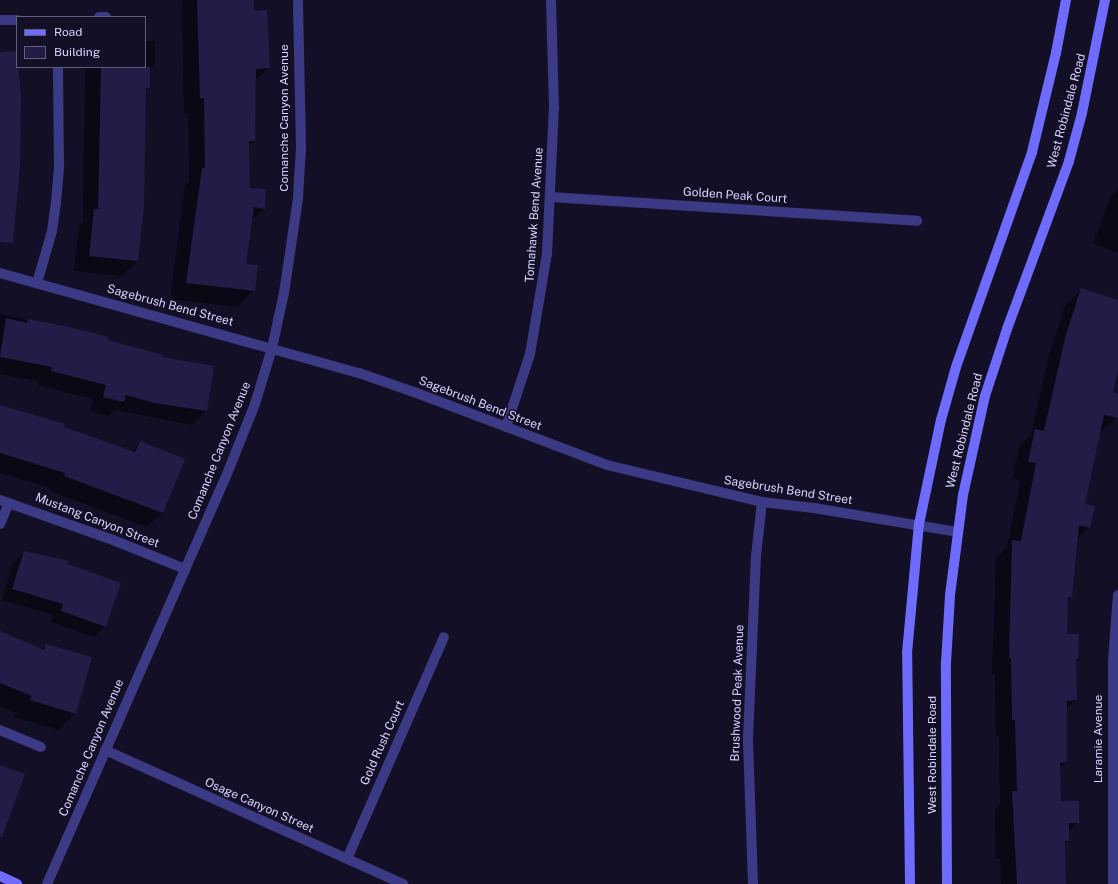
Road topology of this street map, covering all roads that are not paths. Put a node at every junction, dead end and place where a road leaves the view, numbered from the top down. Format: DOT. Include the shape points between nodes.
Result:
graph roads {
  1 [pos="298,0"];
  2 [pos="551,0"];
  3 [pos="1066,0"];
  4 [pos="1105,0"];
  5 [pos="0,20"];
  6 [pos="16,20"];
  7 [pos="58,68"];
  8 [pos="550,197"];
  9 [pos="917,221"];
  10 [pos="0,273"];
  11 [pos="37,283"];
  12 [pos="272,348"];
  13 [pos="506,427"];
  14 [pos="4,502"];
  15 [pos="762,502"];
  16 [pos="0,524"];
  17 [pos="919,524"];
  18 [pos="957,532"];
  19 [pos="185,569"];
  20 [pos="1118,601"];
  21 [pos="444,637"];
  22 [pos="0,730"];
  23 [pos="41,747"];
  24 [pos="105,750"];
  25 [pos="346,859"];
  26 [pos="0,876"];
  27 [pos="17,884"];
  28 [pos="47,884"];
  29 [pos="403,884"];
  30 [pos="753,884"];
  31 [pos="910,884"];
  32 [pos="947,884"];
  33 [pos="1113,884"];
  1 -- 12 [label="street, Comanche Canyon Avenue" via="301,147 298,198 284,293"];
  2 -- 8 [label="street, Tomahawk Bend Avenue" via="554,108"];
  3 -- 17 [label="main road, West Robindale Road" via="1032,152 956,368 941,420"];
  4 -- 18 [label="main road, West Robindale Road" via="1086,98 1069,161 985,396"];
  5 -- 6 [label="street"];
  7 -- 11 [label="street" via="59,165 56,202 52,231"];
  8 -- 9 [label="street, Golden Peak Court"];
  8 -- 13 [label="street, Tomahawk Bend Avenue" via="540,302 524,375"];
  10 -- 11 [label="street, Sagebrush Bend Street"];
  11 -- 12 [label="street, Sagebrush Bend Street"];
  12 -- 13 [label="street, Sagebrush Bend Street" via="414,392"];
  12 -- 19 [label="street, Comanche Canyon Avenue" via="255,404"];
  13 -- 15 [label="street, Sagebrush Bend Street" via="607,465"];
  14 -- 16 [label="street"];
  14 -- 19 [label="street, Mustang Canyon Street" via="113,540"];
  15 -- 17 [label="street, Sagebrush Bend Street"];
  15 -- 30 [label="street, Brushwood Peak Avenue" via="755,579 748,738"];
  17 -- 18 [label="street, Sagebrush Bend Street"];
  17 -- 31 [label="main road, West Robindale Road" via="907,652"];
  18 -- 32 [label="main road, West Robindale Road" via="946,663"];
  19 -- 24 [label="street, Comanche Canyon Avenue"];
  20 -- 33 [label="street, Laramie Avenue" via="1113,661"];
  21 -- 25 [label="street, Gold Rush Court"];
  22 -- 23 [label="street"];
  24 -- 25 [label="street, Osage Canyon Street"];
  24 -- 28 [label="street, Comanche Canyon Avenue"];
  25 -- 29 [label="street, Osage Canyon Street"];
  26 -- 27 [label="main road"];
}
